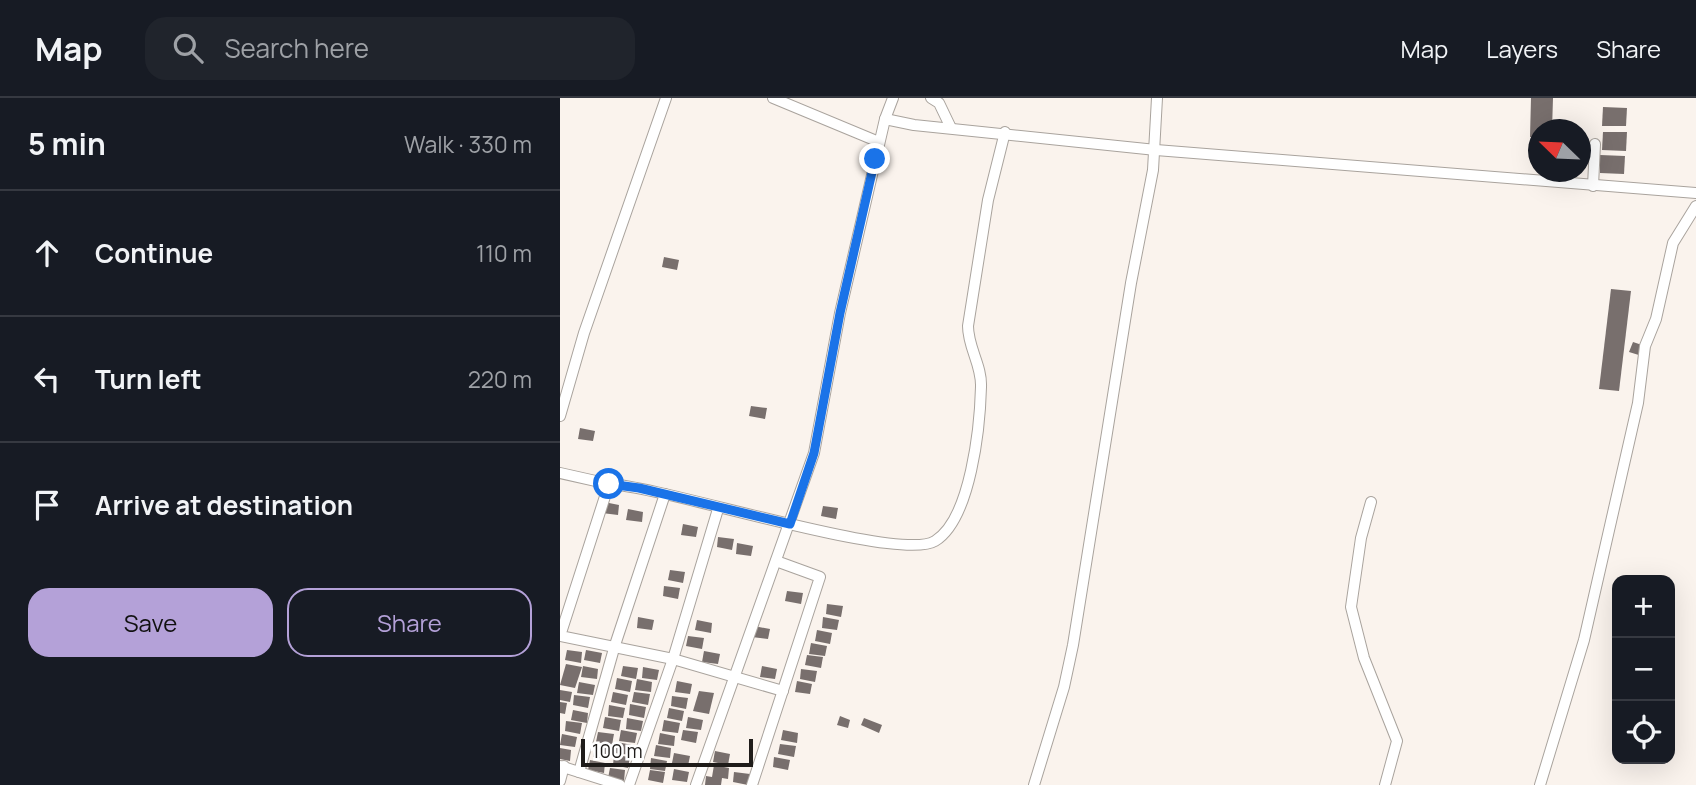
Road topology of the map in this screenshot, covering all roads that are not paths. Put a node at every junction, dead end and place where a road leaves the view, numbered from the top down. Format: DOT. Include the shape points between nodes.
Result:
graph roads {
  1 [pos="666,98"];
  2 [pos="774,98"];
  3 [pos="893,98"];
  4 [pos="931,98"];
  5 [pos="1157,98"];
  6 [pos="885,119"];
  7 [pos="951,128"];
  8 [pos="1005,132"];
  9 [pos="879,142"];
  10 [pos="1595,144"];
  11 [pos="1156,150"];
  12 [pos="1593,186"];
  13 [pos="1696,193"];
  14 [pos="1696,206"];
  15 [pos="560,416"];
  16 [pos="560,473"];
  17 [pos="609,484"];
  18 [pos="665,494"];
  19 [pos="1371,502"];
  20 [pos="718,509"];
  21 [pos="790,524"];
  22 [pos="776,561"];
  23 [pos="615,645"];
  24 [pos="673,659"];
  25 [pos="735,676"];
  26 [pos="783,691"];
  27 [pos="562,766"];
  28 [pos="579,772"];
  29 [pos="560,781"];
  30 [pos="620,785"];
  31 [pos="629,785"];
  32 [pos="696,785"];
  33 [pos="752,785"];
  34 [pos="1034,785"];
  35 [pos="1385,785"];
  36 [pos="1540,785"];
  1 -- 15 [label="street"];
  2 -- 9 [label="street"];
  3 -- 6 [label="street"];
  4 -- 7 [label="street" via="939,103"];
  5 -- 11 [label="street"];
  6 -- 7 [label="street"];
  6 -- 9 [label="street"];
  7 -- 8 [label="street"];
  8 -- 11 [label="street"];
  8 -- 21 [label="street" via="988,200 968,326 982,384 977,438 952,524 933,542 920,547"];
  9 -- 21 [label="street" via="842,301 814,453"];
  10 -- 12 [label="street"];
  11 -- 12 [label="street"];
  11 -- 34 [label="street" via="1073,645"];
  12 -- 13 [label="street"];
  14 -- 36 [label="street" via="1672,243 1656,319 1645,346 1638,403 1584,640"];
  16 -- 17 [label="street"];
  17 -- 18 [label="street"];
  17 -- 23 [label="street" via="560,636"];
  18 -- 20 [label="street"];
  18 -- 23 [label="street"];
  19 -- 35 [label="street" via="1351,607 1364,658 1398,741"];
  20 -- 21 [label="street"];
  20 -- 24 [label="street"];
  21 -- 22 [label="street"];
  22 -- 25 [label="street"];
  22 -- 26 [label="street" via="820,577"];
  23 -- 24 [label="street"];
  23 -- 28 [label="street"];
  24 -- 25 [label="street"];
  24 -- 31 [label="street"];
  25 -- 26 [label="street"];
  25 -- 32 [label="street"];
  26 -- 33 [label="street"];
  27 -- 28 [label="street"];
  27 -- 29 [label="street"];
  28 -- 30 [label="street"];
}
